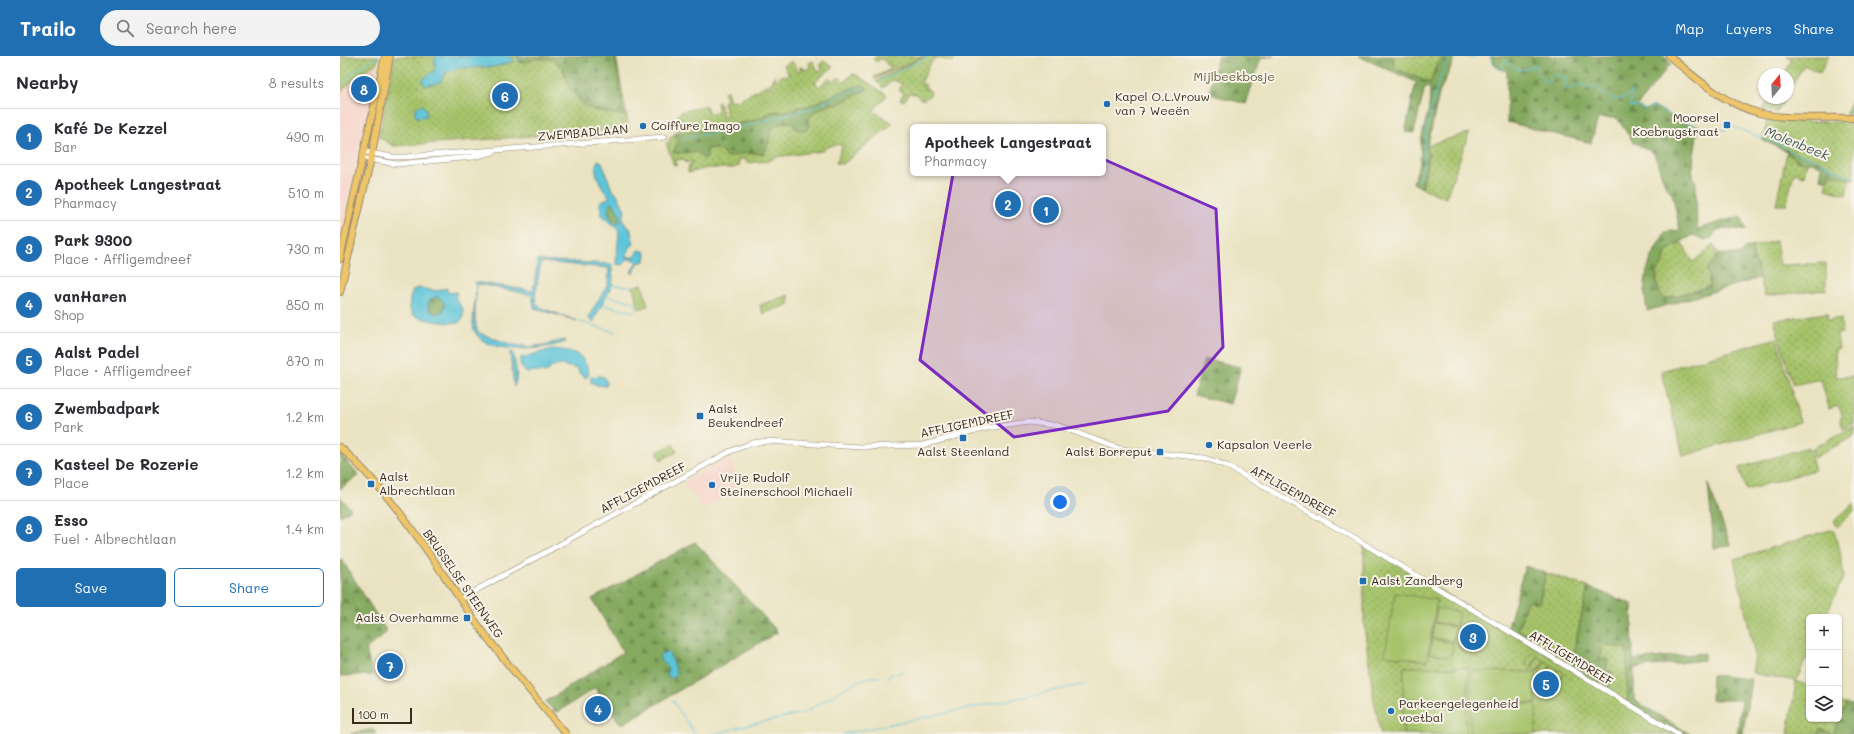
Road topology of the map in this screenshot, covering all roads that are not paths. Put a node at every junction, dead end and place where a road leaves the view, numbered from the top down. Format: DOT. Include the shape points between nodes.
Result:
graph roads {
  1 [pos="385,56"];
  2 [pos="390,56"];
  3 [pos="1669,56"];
  4 [pos="1854,118"];
  5 [pos="665,137"];
  6 [pos="502,150"];
  7 [pos="461,152"];
  8 [pos="364,155"];
  9 [pos="371,157"];
  10 [pos="406,160"];
  11 [pos="435,160"];
  12 [pos="340,259"];
  13 [pos="340,292"];
  14 [pos="340,448"];
  15 [pos="460,599"];
  16 [pos="566,734"];
  17 [pos="1678,734"];
  1 -- 8 [label="main road"];
  2 -- 9 [label="main road"];
  3 -- 4 [label="main road" via="1712,91 1749,110 1771,116"];
  5 -- 6 [label="street, ZWEMBADLAAN"];
  6 -- 7 [label="street, ZWEMBADLAAN"];
  6 -- 11 [label="street, ZWEMBADLAAN" via="473,157"];
  7 -- 10 [label="street, ZWEMBADLAAN"];
  7 -- 11 [label="street" via="461,156"];
  8 -- 9 [label="street, ZWEMBADLAAN"];
  8 -- 12 [label="main road"];
  9 -- 10 [label="street, ZWEMBADLAAN" via="389,164"];
  9 -- 13 [label="main road"];
  10 -- 11 [label="street, ZWEMBADLAAN"];
  14 -- 15 [label="main road, BRUSSELSE STEENWEG" via="396,508"];
  15 -- 16 [label="main road, BRUSSELSE STEENWEG" via="503,659"];
  15 -- 17 [label="street, AFFLIGEMDREEF" via="731,451 752,444 768,441 860,447 923,445 993,427 1029,422 1046,423 1120,449 1205,458 1227,466 1353,537"];
}
